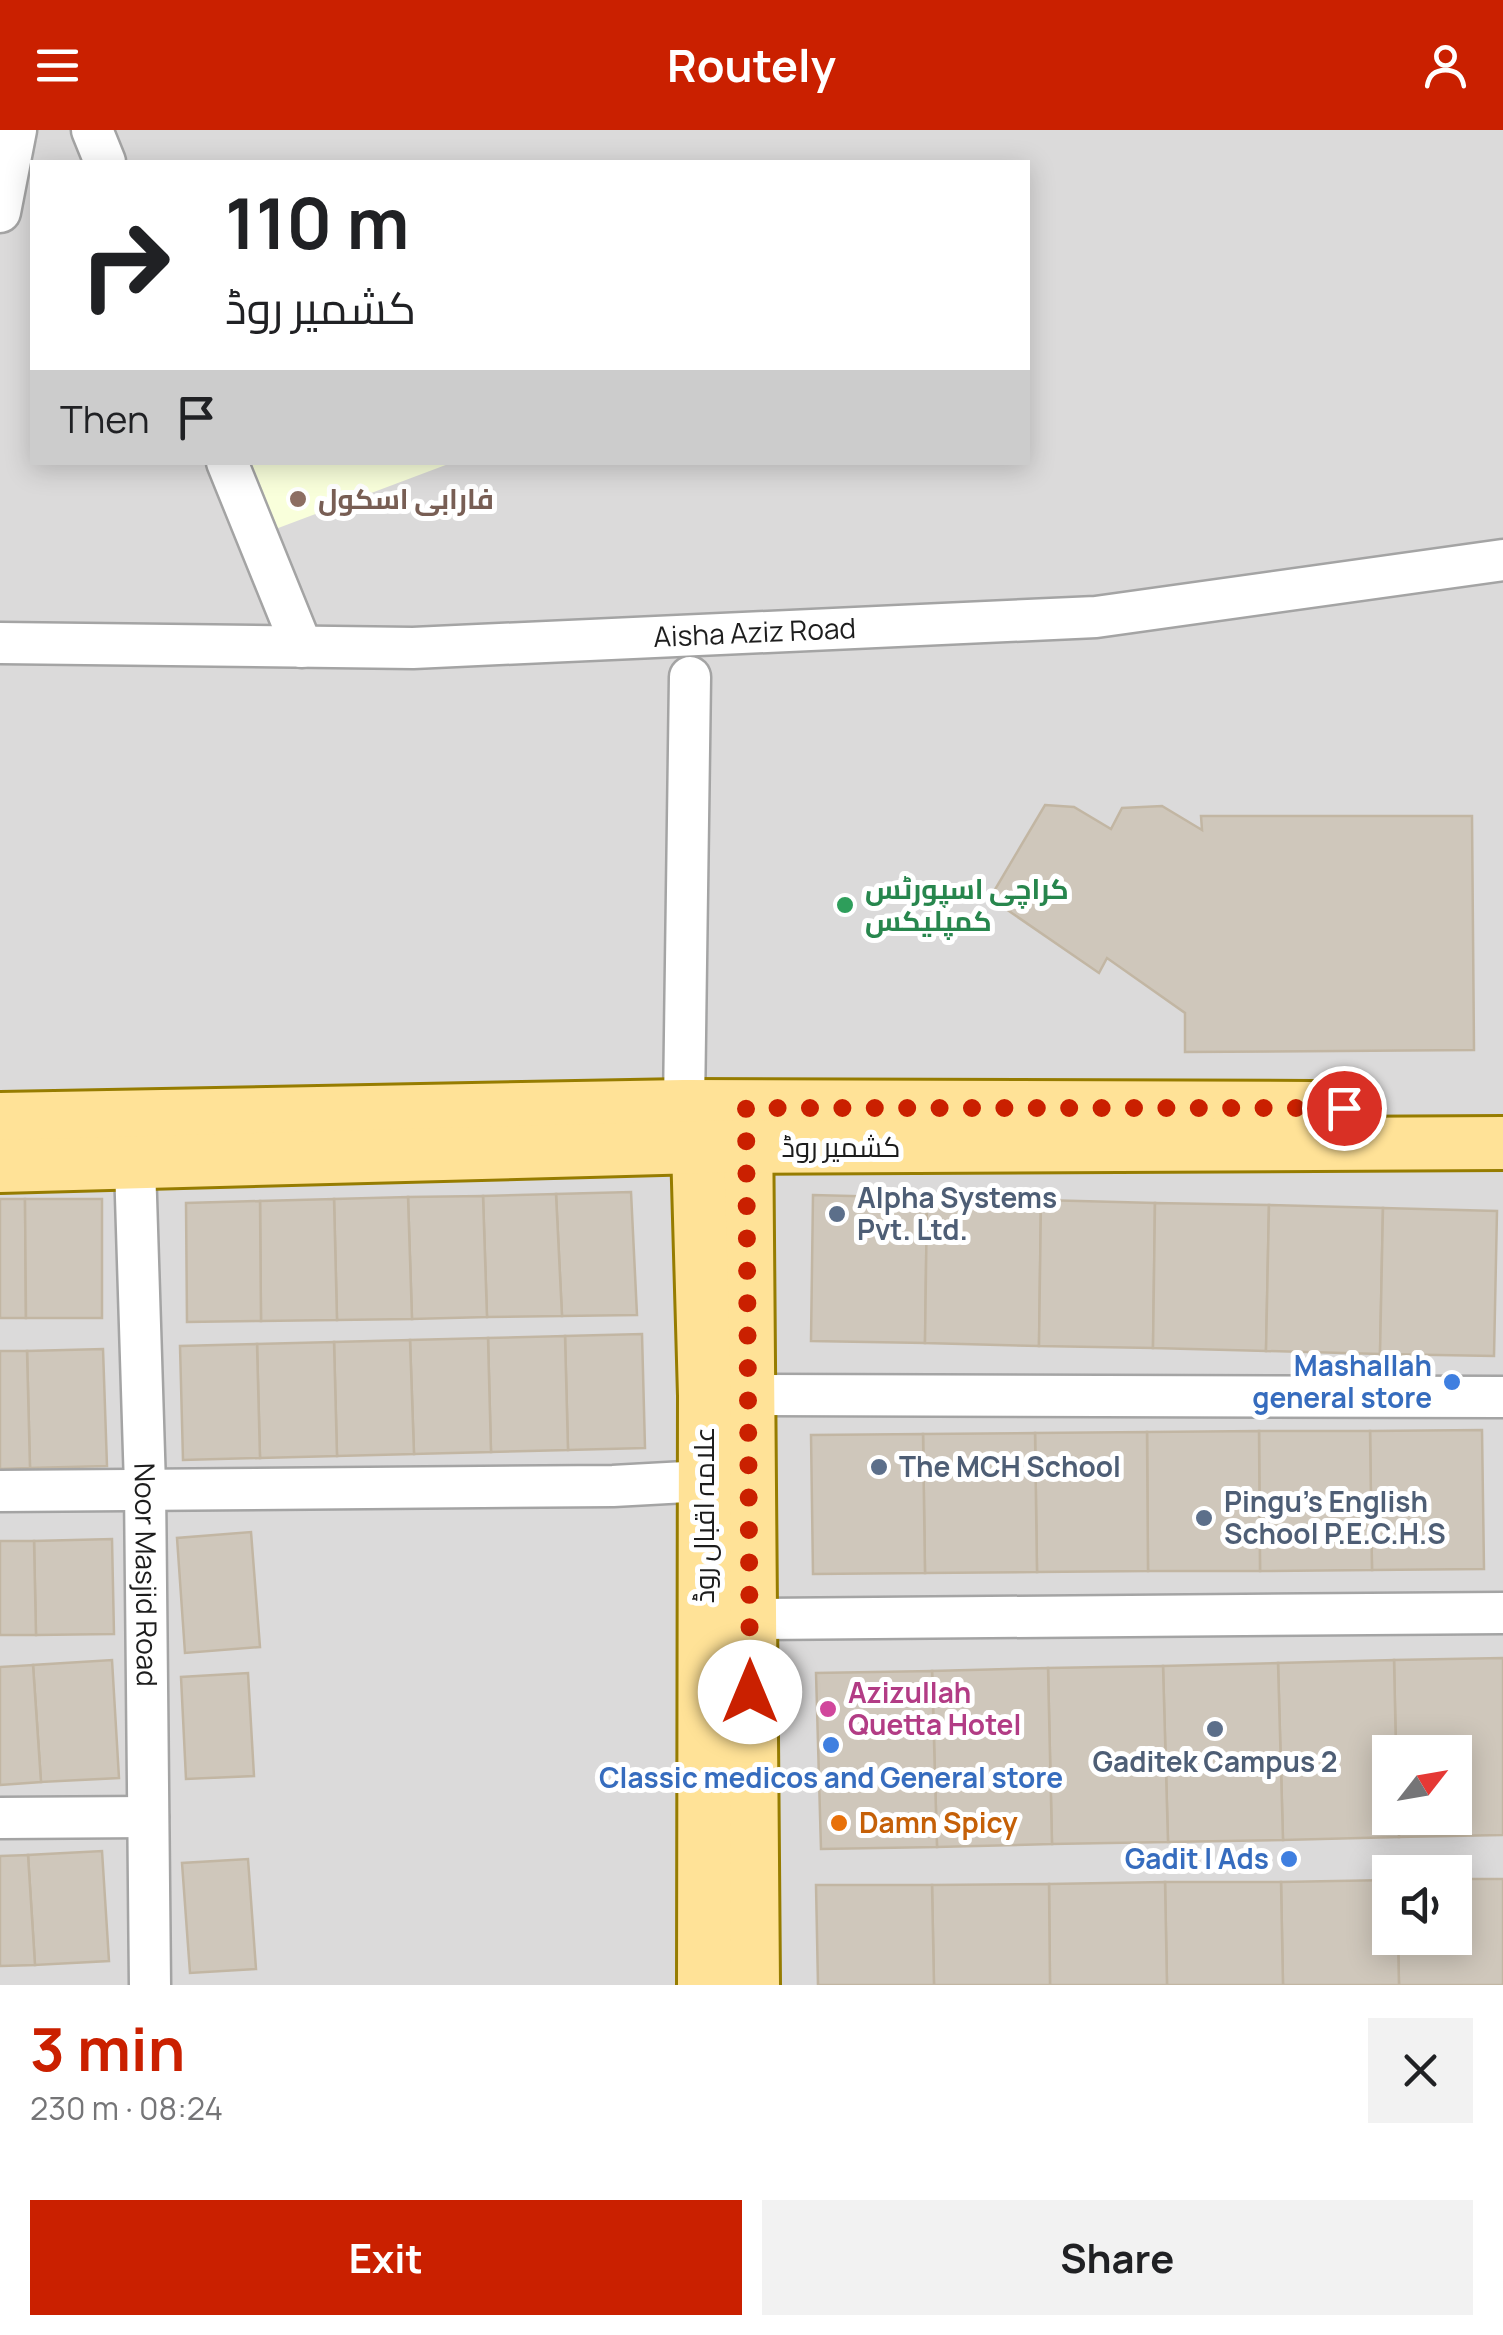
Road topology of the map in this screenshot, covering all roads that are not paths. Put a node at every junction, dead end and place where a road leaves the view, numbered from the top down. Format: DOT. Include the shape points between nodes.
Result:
graph roads {
  1 [pos="16,130"];
  2 [pos="92,130"];
  3 [pos="105,160"];
  4 [pos="0,212"];
  5 [pos="228,465"];
  6 [pos="1503,560"];
  7 [pos="0,642"];
  8 [pos="302,647"];
  9 [pos="690,678"];
  10 [pos="1503,1108"];
  11 [pos="0,1119"];
  12 [pos="714,1123"];
  13 [pos="1503,1143"];
  14 [pos="135,1165"];
  15 [pos="0,1166"];
  16 [pos="726,1395"];
  17 [pos="1503,1397"];
  18 [pos="704,1481"];
  19 [pos="144,1486"];
  20 [pos="0,1491"];
  21 [pos="1503,1613"];
  22 [pos="750,1619"];
  23 [pos="148,1817"];
  24 [pos="0,1818"];
  25 [pos="150,1985"];
  26 [pos="704,1985"];
  27 [pos="753,1985"];
  1 -- 4 [label="street"];
  2 -- 3 [label="street"];
  5 -- 8 [label="street"];
  6 -- 8 [label="street, Aisha Aziz Road" via="1096,617 413,648"];
  7 -- 8 [label="street, Aisha Aziz Road"];
  9 -- 12 [label="street"];
  10 -- 12 [label="main road, کشمیر روڈ"];
  11 -- 12 [label="main road, کشمیر روڈ"];
  12 -- 13 [label="main road, کشمیر روڈ"];
  12 -- 14 [label="main road, کشمیر روڈ"];
  12 -- 16 [label="main road, علامہ اقبال روڈ"];
  14 -- 15 [label="main road, کشمیر روڈ"];
  14 -- 19 [label="street, Noor Masjid Road"];
  16 -- 17 [label="street"];
  16 -- 18 [label="main road, علامہ اقبال روڈ"];
  16 -- 22 [label="main road, علامہ اقبال روڈ"];
  18 -- 19 [label="street"];
  18 -- 26 [label="main road, علامہ اقبال روڈ"];
  19 -- 20 [label="street"];
  19 -- 23 [label="street, Noor Masjid Road"];
  21 -- 22 [label="street"];
  22 -- 27 [label="main road, علامہ اقبال روڈ"];
  23 -- 24 [label="street"];
  23 -- 25 [label="street, Noor Masjid Road"];
}
